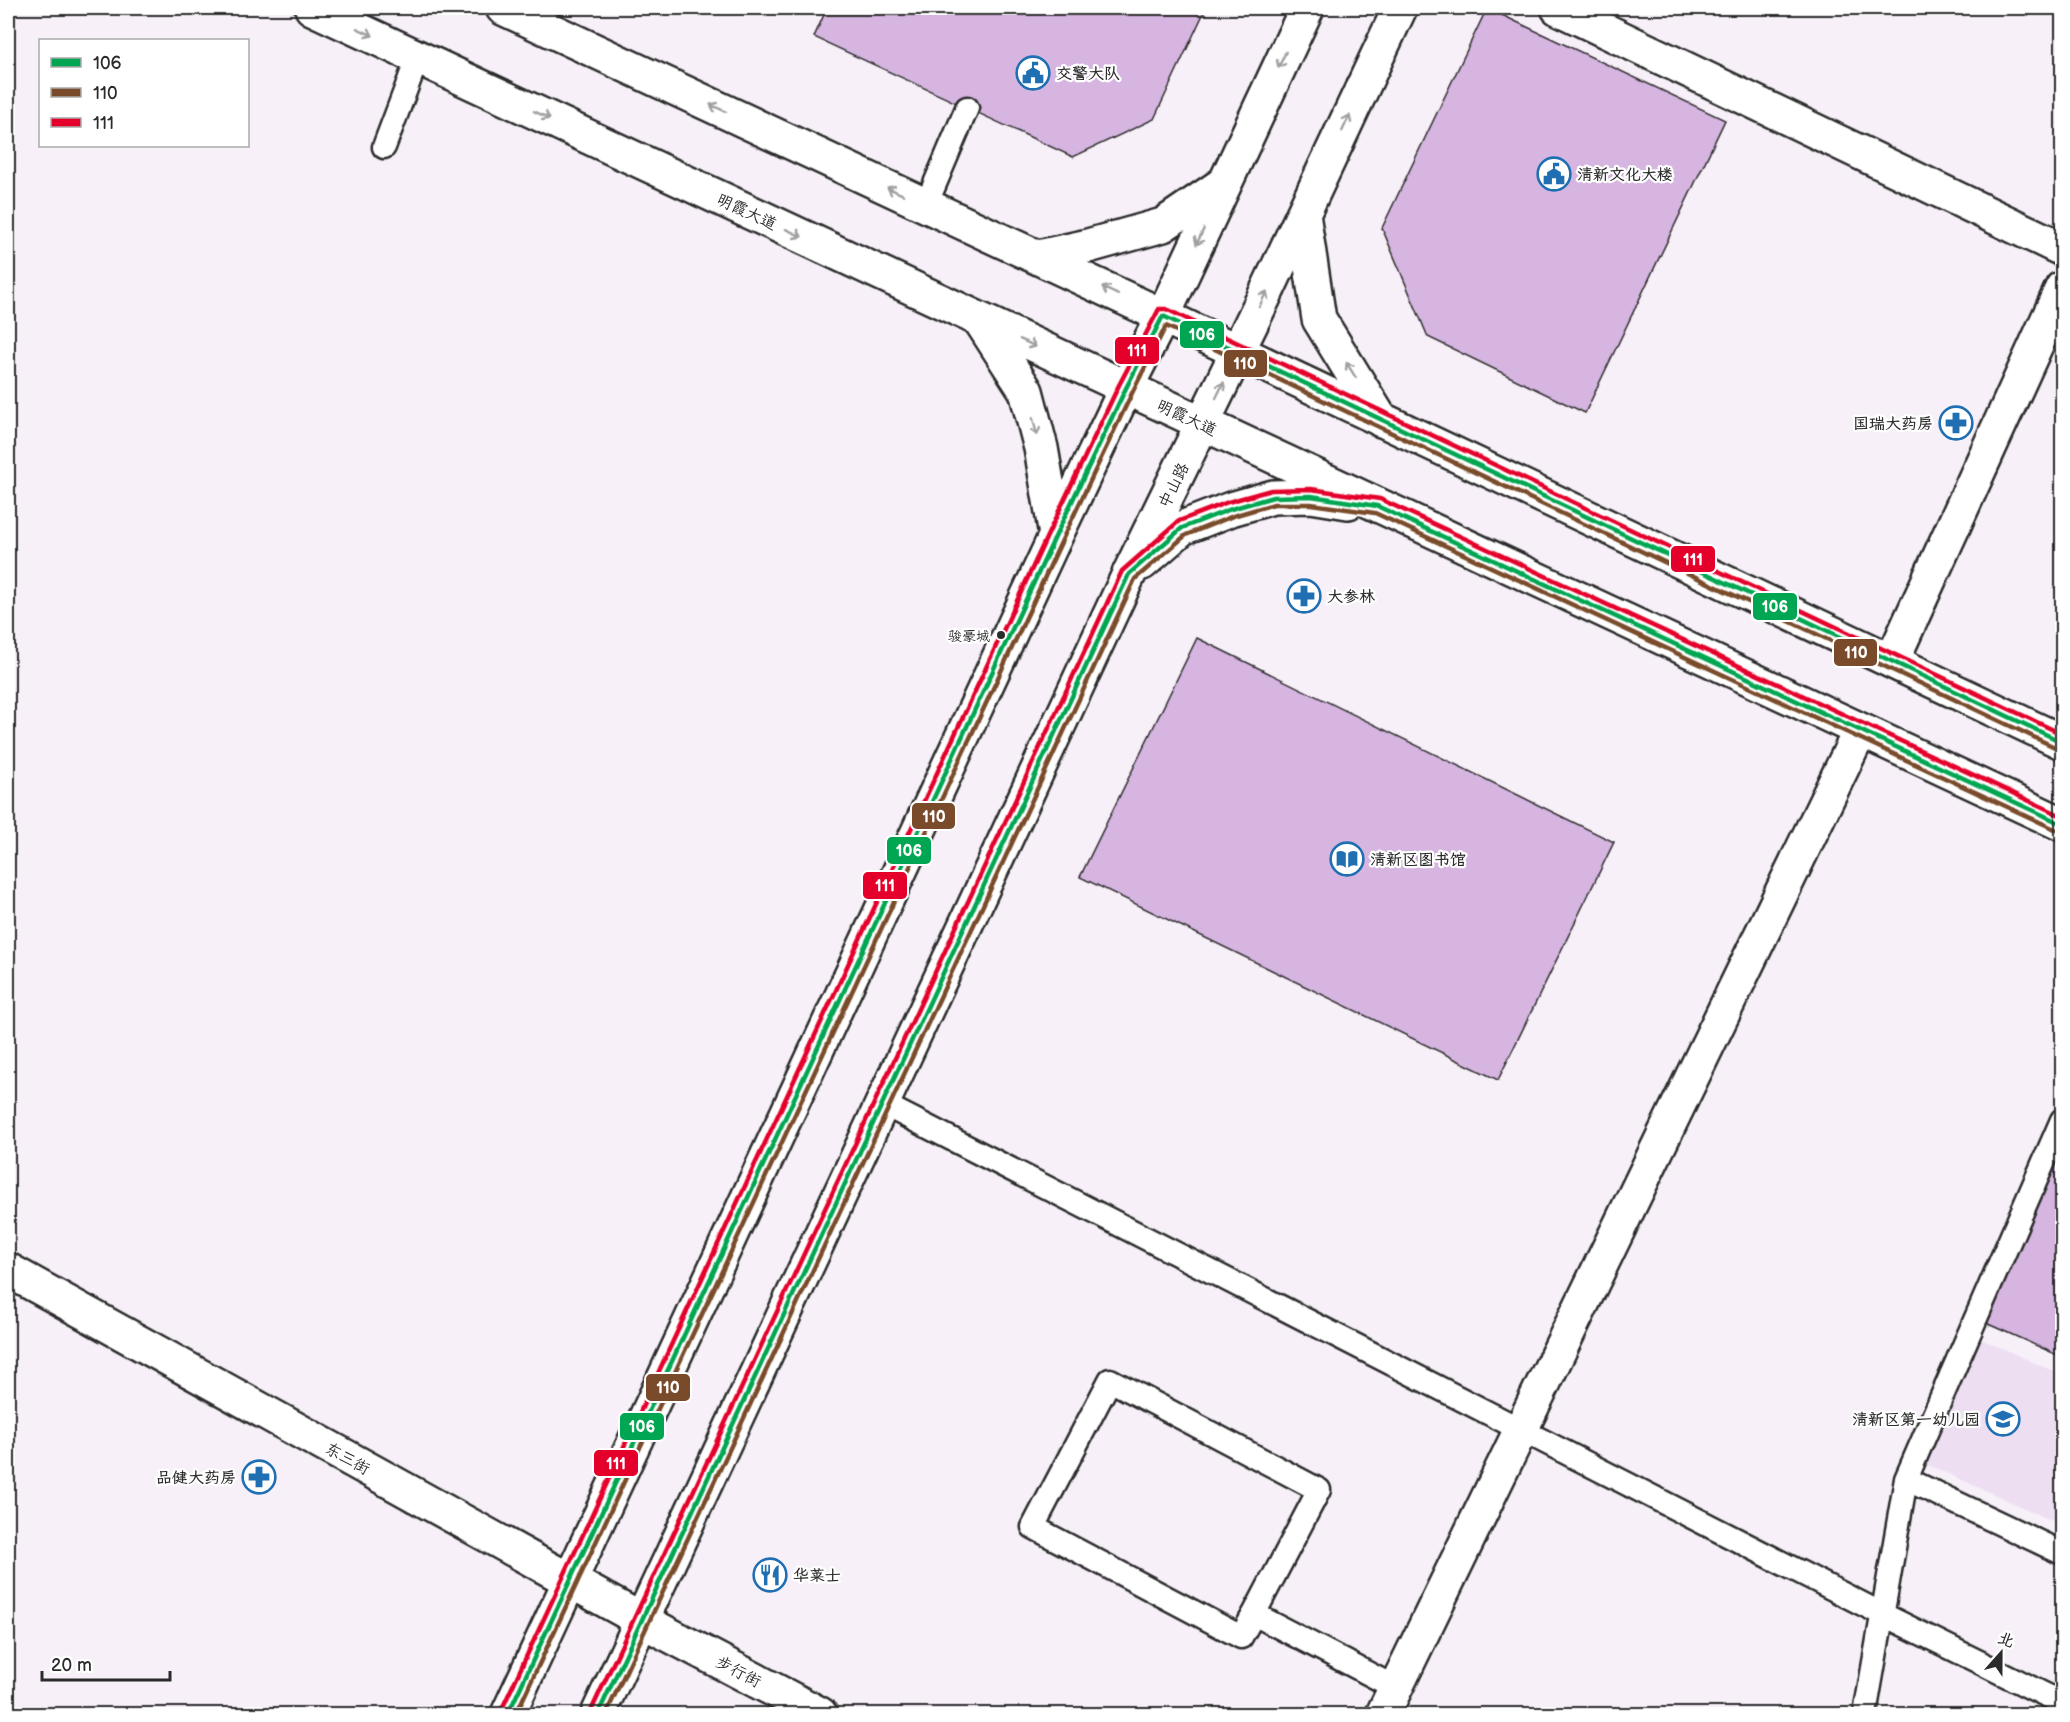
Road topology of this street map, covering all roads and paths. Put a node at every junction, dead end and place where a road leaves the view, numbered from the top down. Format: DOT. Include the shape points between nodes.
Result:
graph roads {
  1 [pos="312,8"];
  2 [pos="503,8"];
  3 [pos="1307,8"];
  4 [pos="1400,8"];
  5 [pos="1558,8"];
  6 [pos="418,57"];
  7 [pos="967,108"];
  8 [pos="384,147"];
  9 [pos="1225,183"];
  10 [pos="926,205"];
  11 [pos="1303,214"];
  12 [pos="2062,249"];
  13 [pos="1038,257"];
  14 [pos="2062,288"];
  15 [pos="1163,316"];
  16 [pos="980,320"];
  17 [pos="1238,352"];
  18 [pos="1126,388"];
  19 [pos="1381,420"];
  20 [pos="1203,425"];
  21 [pos="1377,506"];
  22 [pos="1056,535"];
  23 [pos="1130,574"];
  24 [pos="1892,662"];
  25 [pos="1860,730"];
  26 [pos="2062,742"];
  27 [pos="2062,824"];
  28 [pos="883,1104"];
  29 [pos="2062,1120"];
  30 [pos="8,1270"];
  31 [pos="1520,1429"];
  32 [pos="1906,1479"];
  33 [pos="2062,1553"];
  34 [pos="570,1581"];
  35 [pos="1254,1614"];
  36 [pos="1882,1614"];
  37 [pos="643,1621"];
  38 [pos="690,1644"];
  39 [pos="1389,1701"];
  40 [pos="2062,1703"];
  41 [pos="508,1714"];
  42 [pos="598,1714"];
  43 [pos="820,1714"];
  44 [pos="1865,1714"];
  1 -- 6 [label="main road, 明霞大道, one-way"];
  10 -- 2 [label="main road, one-way"];
  3 -- 9 [label="main road, one-way"];
  11 -- 4 [label="main road, 中山路, one-way"];
  5 -- 12 [label="main road"];
  6 -- 8 [label="lane"];
  6 -- 16 [label="main road, 明霞大道, one-way"];
  7 -- 10 [label="lane"];
  9 -- 13 [label="main road" via="1163,225"];
  9 -- 15 [label="main road, one-way"];
  10 -- 13 [label="main road"];
  17 -- 11 [label="main road, 中山路, one-way"];
  19 -- 11 [label="main road, one-way" via="1319,320"];
  15 -- 13 [label="main road, one-way"];
  14 -- 24 [label="main road"];
  15 -- 17 [label="main road"];
  15 -- 18 [label="main road"];
  16 -- 18 [label="main road, 明霞大道, one-way"];
  16 -- 22 [label="main road, one-way" via="1026,391 1041,448"];
  17 -- 19 [label="main road"];
  20 -- 17 [label="main road, 中山路, one-way"];
  18 -- 20 [label="main road, 明霞大道"];
  18 -- 22 [label="main road"];
  19 -- 24 [label="main road"];
  20 -- 21 [label="main road, 明霞大道"];
  20 -- 23 [label="main road, 中山路"];
  21 -- 23 [label="main road" via="1311,496 1273,497 1182,528"];
  21 -- 25 [label="main road, 明霞大道"];
  22 -- 34 [label="main road"];
  23 -- 28 [label="main road, 中山路"];
  24 -- 26 [label="main road"];
  25 -- 27 [label="main road, 明霞大道"];
  25 -- 31 [label="main road"];
  28 -- 31 [label="lane"];
  28 -- 37 [label="main road, 中山路"];
  29 -- 32 [label="lane"];
  30 -- 34 [label="main road, 东三街"];
  31 -- 36 [label="lane"];
  31 -- 39 [label="main road"];
  32 -- 33 [label="lane"];
  32 -- 36 [label="lane"];
  34 -- 37 [label="main road, 东三街"];
  34 -- 41 [label="main road"];
  35 -- 35 [label="lane" via="1319,1490 1110,1380 1033,1527 1241,1637"];
  35 -- 39 [label="lane"];
  36 -- 40 [label="lane"];
  36 -- 44 [label="lane"];
  37 -- 38 [label="main road, 东三街"];
  37 -- 42 [label="main road, 中山路"];
  38 -- 43 [label="main road, 步行街"];
}
